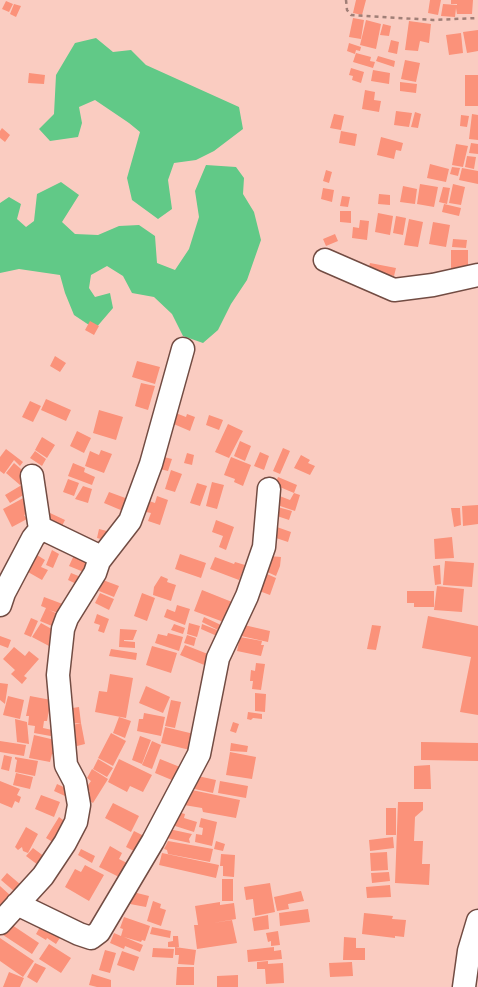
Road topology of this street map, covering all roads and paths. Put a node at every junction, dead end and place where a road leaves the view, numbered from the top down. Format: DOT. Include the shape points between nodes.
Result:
graph roads {
  1 [pos="346,0"];
  2 [pos="478,18"];
  3 [pos="325,260"];
  4 [pos="478,276"];
  5 [pos="183,349"];
  6 [pos="32,476"];
  7 [pos="269,489"];
  8 [pos="41,528"];
  9 [pos="99,561"];
  10 [pos="0,605"];
  11 [pos="17,904"];
  12 [pos="478,921"];
  13 [pos="0,923"];
  14 [pos="464,987"];
  1 -- 2 [label="path" via="351,15 433,20"];
  3 -- 4 [label="street" via="394,290"];
  5 -- 9 [label="street" via="151,464 130,521"];
  6 -- 8 [label="street"];
  7 -- 11 [label="street" via="264,547 218,658 199,754 153,841 99,932 91,938 79,934"];
  8 -- 9 [label="street" via="97,555"];
  8 -- 10 [label="street"];
  9 -- 11 [label="street" via="62,629 60,650 58,675 66,765 75,782 79,805 76,822 42,876"];
  11 -- 13 [label="street"];
  12 -- 14 [label="street" via="469,950"];
}
